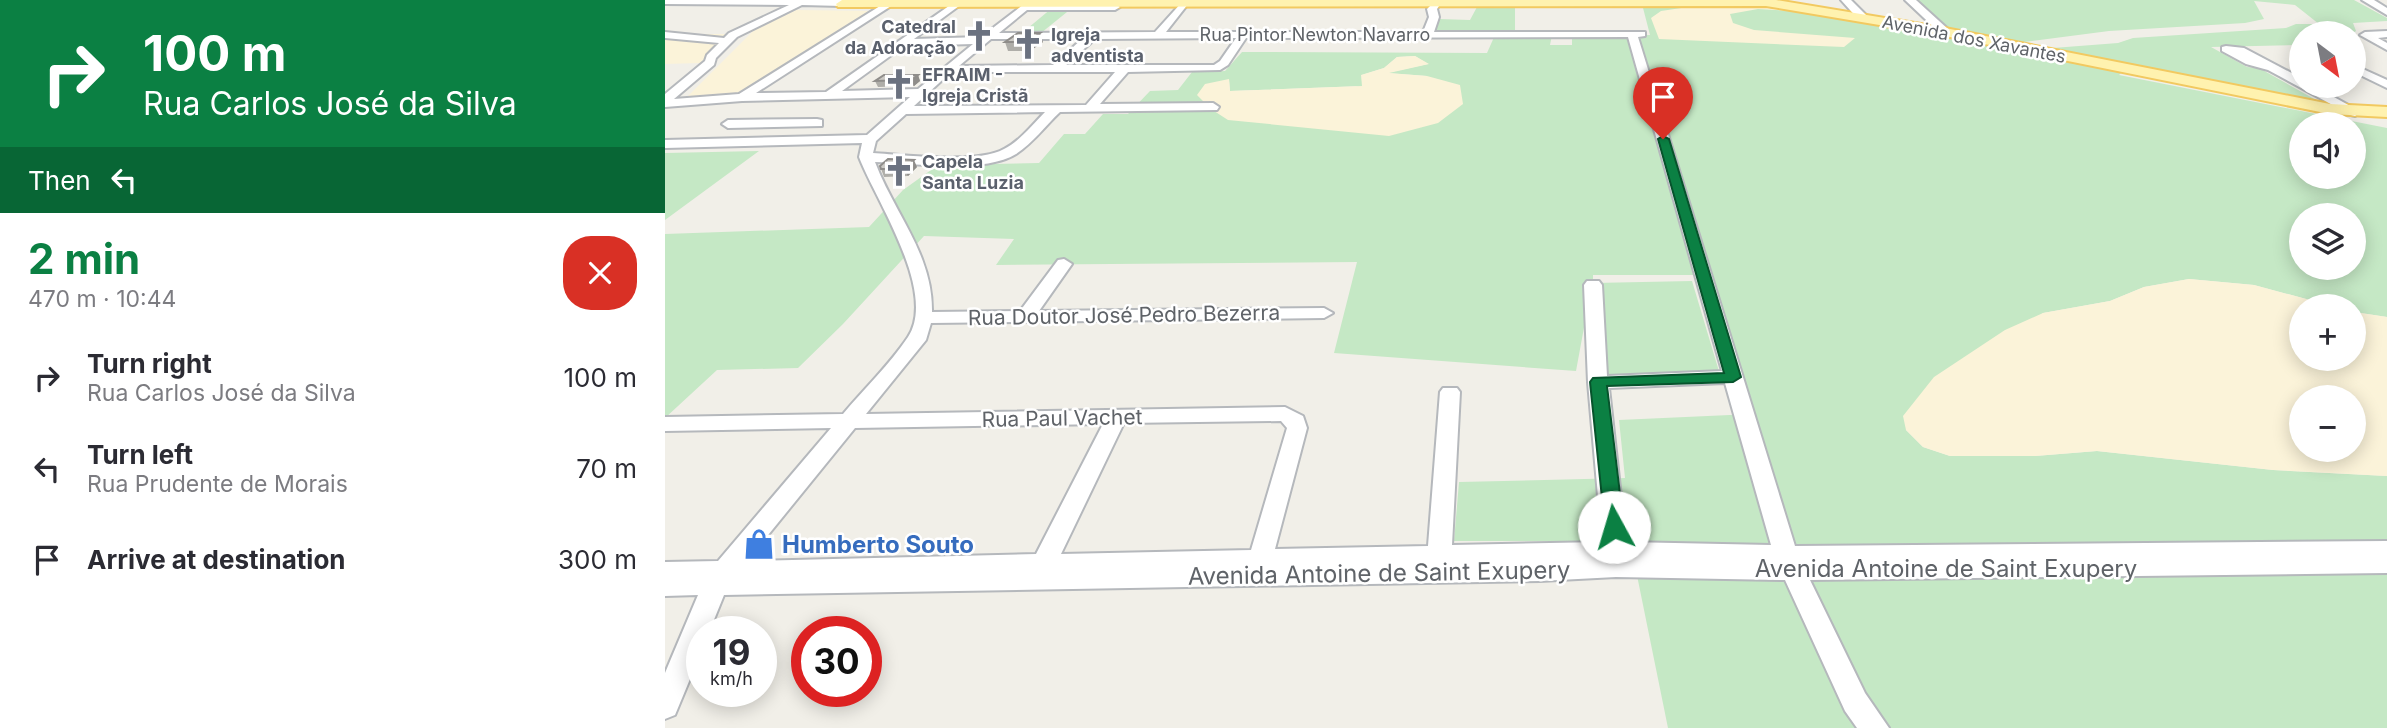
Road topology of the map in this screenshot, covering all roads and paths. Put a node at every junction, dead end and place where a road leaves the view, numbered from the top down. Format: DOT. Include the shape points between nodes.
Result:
graph roads {
  1 [pos="1846,0"];
  2 [pos="1910,0"];
  3 [pos="2367,0"];
  4 [pos="665,1"];
  5 [pos="709,1"];
  6 [pos="804,1"];
  7 [pos="1506,1"];
  8 [pos="1577,1"];
  9 [pos="1645,1"];
  10 [pos="1712,1"];
  11 [pos="825,2"];
  12 [pos="843,2"];
  13 [pos="1239,2"];
  14 [pos="1306,2"];
  15 [pos="1375,2"];
  16 [pos="1440,2"];
  17 [pos="1779,2"];
  18 [pos="1176,3"];
  19 [pos="956,4"];
  20 [pos="1033,4"];
  21 [pos="885,6"];
  22 [pos="1105,6"];
  23 [pos="2387,12"];
  24 [pos="1863,18"];
  25 [pos="1098,23"];
  26 [pos="1945,32"];
  27 [pos="1091,33"];
  28 [pos="1428,33"];
  29 [pos="1244,34"];
  30 [pos="2368,34"];
  31 [pos="665,35"];
  32 [pos="1158,35"];
  33 [pos="986,38"];
  34 [pos="726,41"];
  35 [pos="2386,42"];
  36 [pos="902,43"];
  37 [pos="2366,46"];
  38 [pos="2271,67"];
  39 [pos="948,69"];
  40 [pos="1055,69"];
  41 [pos="1124,69"];
  42 [pos="2366,74"];
  43 [pos="2289,77"];
  44 [pos="2387,84"];
  45 [pos="922,93"];
  46 [pos="828,96"];
  47 [pos="742,97"];
  48 [pos="2329,98"];
  49 [pos="665,102"];
  50 [pos="1213,107"];
  51 [pos="1090,108"];
  52 [pos="1056,109"];
  53 [pos="903,110"];
  54 [pos="2355,112"];
  55 [pos="2366,112"];
  56 [pos="2387,112"];
  57 [pos="817,122"];
  58 [pos="773,123"];
  59 [pos="728,124"];
  60 [pos="870,139"];
  61 [pos="747,141"];
  62 [pos="665,144"];
  63 [pos="866,157"];
  64 [pos="1064,264"];
  65 [pos="1593,285"];
  66 [pos="1324,313"];
  67 [pos="1026,316"];
  68 [pos="924,318"];
  69 [pos="1733,377"];
  70 [pos="1598,382"];
  71 [pos="1450,391"];
  72 [pos="1117,417"];
  73 [pos="850,421"];
  74 [pos="665,424"];
  75 [pos="2379,557"];
  76 [pos="1616,559"];
  77 [pos="1044,563"];
  78 [pos="1789,563"];
  79 [pos="1439,564"];
  80 [pos="1258,568"];
  81 [pos="665,572"];
  82 [pos="719,578"];
  83 [pos="665,586"];
  84 [pos="665,706"];
  85 [pos="1874,728"];
  1 -- 24 [label="street"];
  2 -- 26 [label="street"];
  3 -- 23 [label="street"];
  4 -- 5 [label="street"];
  5 -- 6 [label="street"];
  6 -- 11 [label="street"];
  6 -- 34 [label="street"];
  7 -- 8 [label="main road, Avenida dos Xavantes"];
  7 -- 16 [label="main road, Avenida dos Xavantes"];
  8 -- 9 [label="main road, Avenida dos Xavantes"];
  9 -- 10 [label="main road, Avenida dos Xavantes"];
  10 -- 17 [label="main road, Avenida dos Xavantes"];
  11 -- 12 [label="street"];
  11 -- 21 [label="street, Avenida dos Xavantes" via="822,5"];
  12 -- 21 [label="main road, Avenida dos Xavantes"];
  13 -- 14 [label="main road, Avenida dos Xavantes"];
  13 -- 18 [label="main road, Avenida dos Xavantes"];
  14 -- 15 [label="main road, Avenida dos Xavantes"];
  15 -- 16 [label="main road, Avenida dos Xavantes"];
  16 -- 28 [label="street" via="1432,9"];
  17 -- 24 [label="main road, Avenida dos Xavantes"];
  18 -- 22 [label="main road, Avenida dos Xavantes"];
  18 -- 32 [label="street"];
  19 -- 20 [label="main road, Avenida dos Xavantes"];
  19 -- 21 [label="main road, Avenida dos Xavantes"];
  19 -- 36 [label="street"];
  20 -- 22 [label="main road, Avenida dos Xavantes"];
  20 -- 33 [label="street"];
  21 -- 47 [label="street"];
  24 -- 26 [label="main road, Avenida dos Xavantes"];
  25 -- 27 [label="street"];
  26 -- 54 [label="main road, Avenida dos Xavantes"];
  27 -- 32 [label="street, Rua Pintor Newton Navarro"];
  27 -- 33 [label="street, Rua Pintor Newton Navarro"];
  27 -- 40 [label="street"];
  28 -- 29 [label="street, Rua Pintor Newton Navarro"];
  28 -- 69 [label="street, Rua Pintor Newton Navarro" via="1636,34"];
  29 -- 32 [label="street, Rua Pintor Newton Navarro"];
  29 -- 41 [label="street" via="1222,66"];
  30 -- 35 [label="street"];
  31 -- 34 [label="street"];
  33 -- 36 [label="street, Rua Pintor Newton Navarro"];
  33 -- 39 [label="street"];
  34 -- 49 [label="street" via="711,63"];
  35 -- 37 [label="street"];
  36 -- 46 [label="street"];
  38 -- 43 [label="street"];
  39 -- 40 [label="street"];
  39 -- 45 [label="street"];
  40 -- 41 [label="street"];
  41 -- 51 [label="street"];
  42 -- 44 [label="street"];
  45 -- 46 [label="street"];
  45 -- 53 [label="street"];
  46 -- 47 [label="street"];
  47 -- 49 [label="street"];
  48 -- 54 [label="street"];
  50 -- 51 [label="street"];
  51 -- 52 [label="street"];
  52 -- 53 [label="street"];
  52 -- 63 [label="street" via="1000,157"];
  53 -- 60 [label="street"];
  55 -- 56 [label="main road, Avenida dos Xavantes"];
  57 -- 58 [label="street"];
  58 -- 59 [label="street"];
  58 -- 61 [label="street"];
  60 -- 61 [label="street"];
  60 -- 63 [label="street"];
  61 -- 62 [label="street"];
  63 -- 68 [label="street" via="916,262"];
  64 -- 67 [label="street"];
  65 -- 70 [label="street"];
  66 -- 67 [label="street, Rua Doutor José Pedro Bezerra"];
  67 -- 68 [label="street, Rua Doutor José Pedro Bezerra"];
  68 -- 73 [label="street" via="919,336"];
  69 -- 70 [label="street"];
  69 -- 78 [label="street"];
  70 -- 76 [label="street"];
  71 -- 79 [label="street"];
  72 -- 73 [label="street, Rua Paul Vachet"];
  72 -- 77 [label="street"];
  72 -- 80 [label="street, Rua Paul Vachet" via="1292,416 1297,428"];
  73 -- 74 [label="street, Rua Paul Vachet"];
  73 -- 82 [label="street"];
  75 -- 78 [label="street, Avenida Antoine de Saint Exupery"];
  76 -- 78 [label="street, Avenida Antoine de Saint Exupery"];
  76 -- 79 [label="street, Avenida Antoine de Saint Exupery"];
  77 -- 80 [label="street, Avenida Antoine de Saint Exupery"];
  77 -- 82 [label="street, Avenida Antoine de Saint Exupery"];
  78 -- 85 [label="street" via="1855,702"];
  79 -- 80 [label="street, Avenida Antoine de Saint Exupery"];
  80 -- 82 [label="street, Avenida Antoine de Saint Exupery"];
  81 -- 82 [label="street, Avenida Antoine de Saint Exupery"];
  82 -- 83 [label="street, Avenida Antoine de Saint Exupery"];
  82 -- 84 [label="street"];
}
